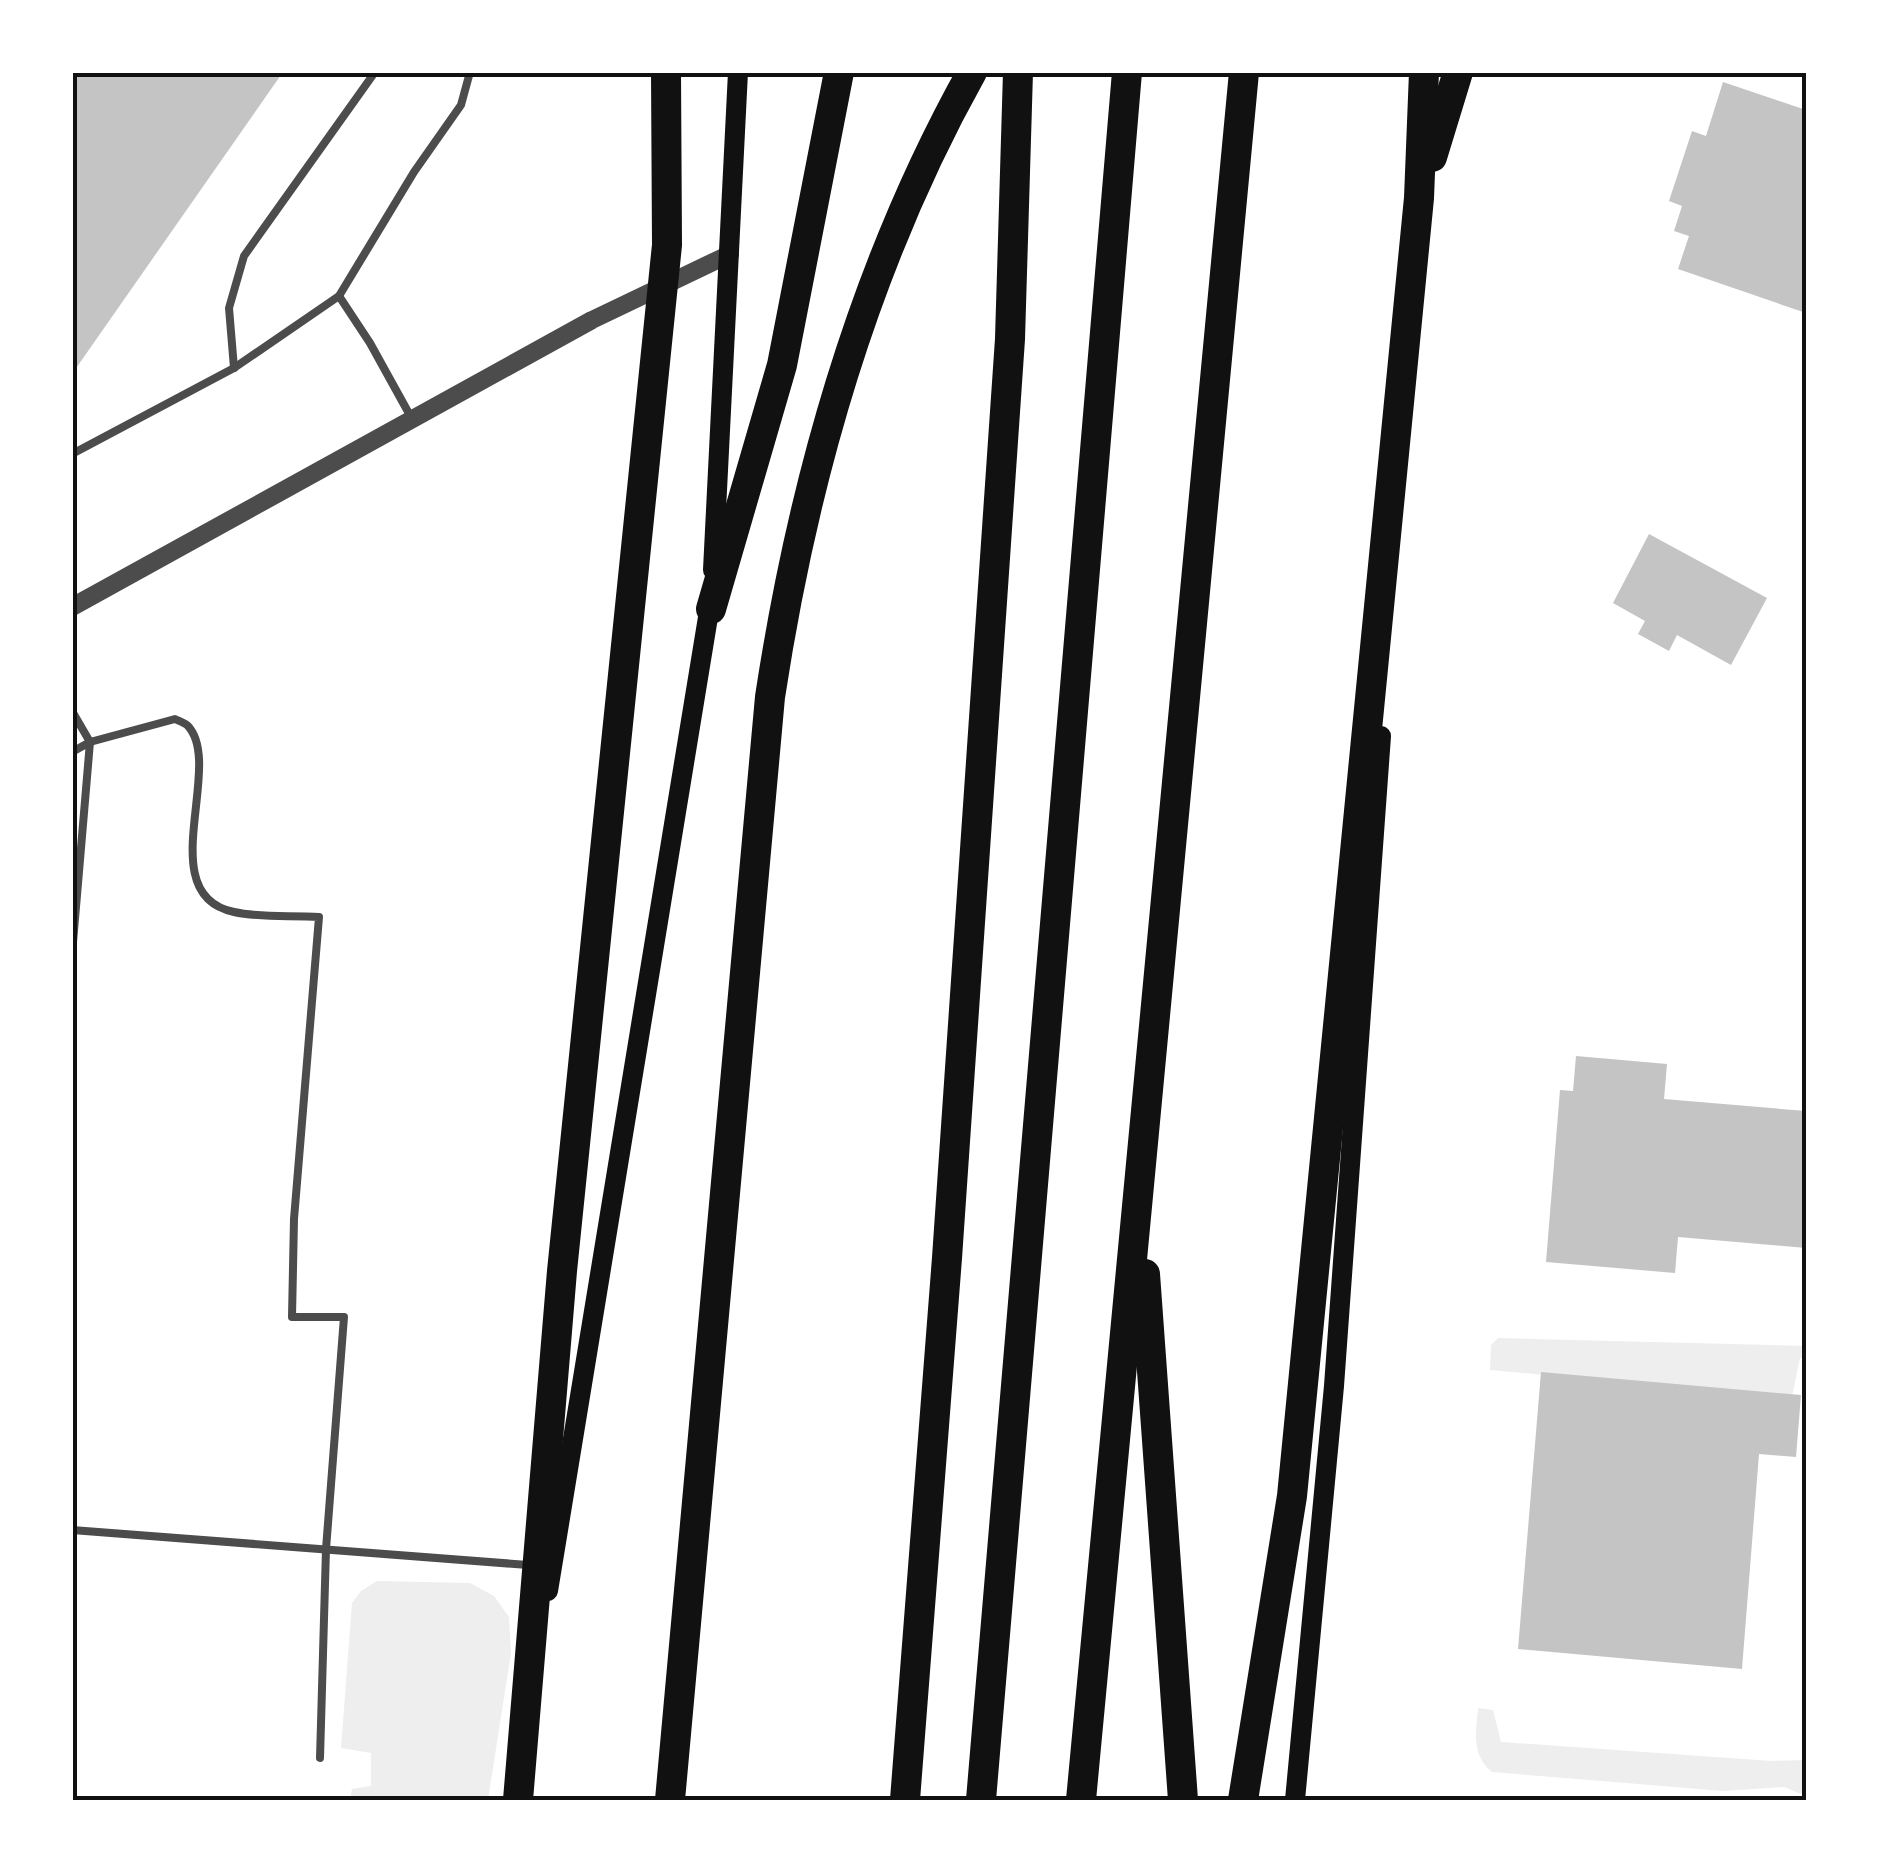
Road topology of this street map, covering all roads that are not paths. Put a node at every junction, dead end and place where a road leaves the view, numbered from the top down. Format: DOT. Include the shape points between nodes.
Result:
graph roads {
  1 [pos="375,72"];
  2 [pos="470,72"];
  3 [pos="666,72"];
  4 [pos="738,72"];
  5 [pos="839,72"];
  6 [pos="972,72"];
  7 [pos="1018,72"];
  8 [pos="1126,72"];
  9 [pos="1244,72"];
  10 [pos="1424,72"];
  11 [pos="1432,72"];
  12 [pos="1458,72"];
  13 [pos="1419,198"];
  14 [pos="730,254"];
  15 [pos="339,296"];
  16 [pos="234,368"];
  17 [pos="412,420"];
  18 [pos="72,454"];
  19 [pos="72,607"];
  20 [pos="710,608"];
  21 [pos="72,710"];
  22 [pos="90,742"];
  23 [pos="72,752"];
  24 [pos="72,954"];
  25 [pos="1139,1186"];
  26 [pos="72,1530"];
  27 [pos="326,1549"];
  28 [pos="552,1566"];
  29 [pos="320,1758"];
  30 [pos="515,1800"];
  31 [pos="670,1800"];
  32 [pos="905,1800"];
  33 [pos="982,1800"];
  34 [pos="1081,1800"];
  35 [pos="1183,1800"];
  36 [pos="1243,1800"];
  37 [pos="1295,1800"];
  1 -- 16 [label="lane" via="244,256 229,308"];
  2 -- 15 [label="lane" via="461,105"];
  3 -- 30 [label="highway" via="667,244"];
  4 -- 14 [label="main road"];
  5 -- 20 [label="highway" via="782,365"];
  6 -- 31 [label="highway" via="924,166 846,362 787,589 770,697"];
  7 -- 32 [label="highway" via="1007,378"];
  8 -- 33 [label="highway"];
  9 -- 25 [label="highway"];
  10 -- 13 [label="highway"];
  11 -- 37 [label="main road" via="1334,1386"];
  12 -- 13 [label="highway"];
  13 -- 36 [label="highway" via="1292,1496"];
  14 -- 17 [label="street" via="592,320"];
  14 -- 20 [label="main road"];
  15 -- 16 [label="lane"];
  15 -- 17 [label="lane"];
  16 -- 18 [label="lane"];
  17 -- 19 [label="street"];
  20 -- 28 [label="main road"];
  21 -- 22 [label="lane"];
  22 -- 23 [label="lane"];
  22 -- 24 [label="lane"];
  22 -- 27 [label="lane" via="175,718 188,726 198,746 192,869 202,894 231,912 319,917 292,1316 344,1317"];
  25 -- 34 [label="highway"];
  25 -- 35 [label="highway"];
  26 -- 27 [label="lane"];
  27 -- 28 [label="lane"];
  27 -- 29 [label="lane"];
  28 -- 30 [label="main road"];
}
